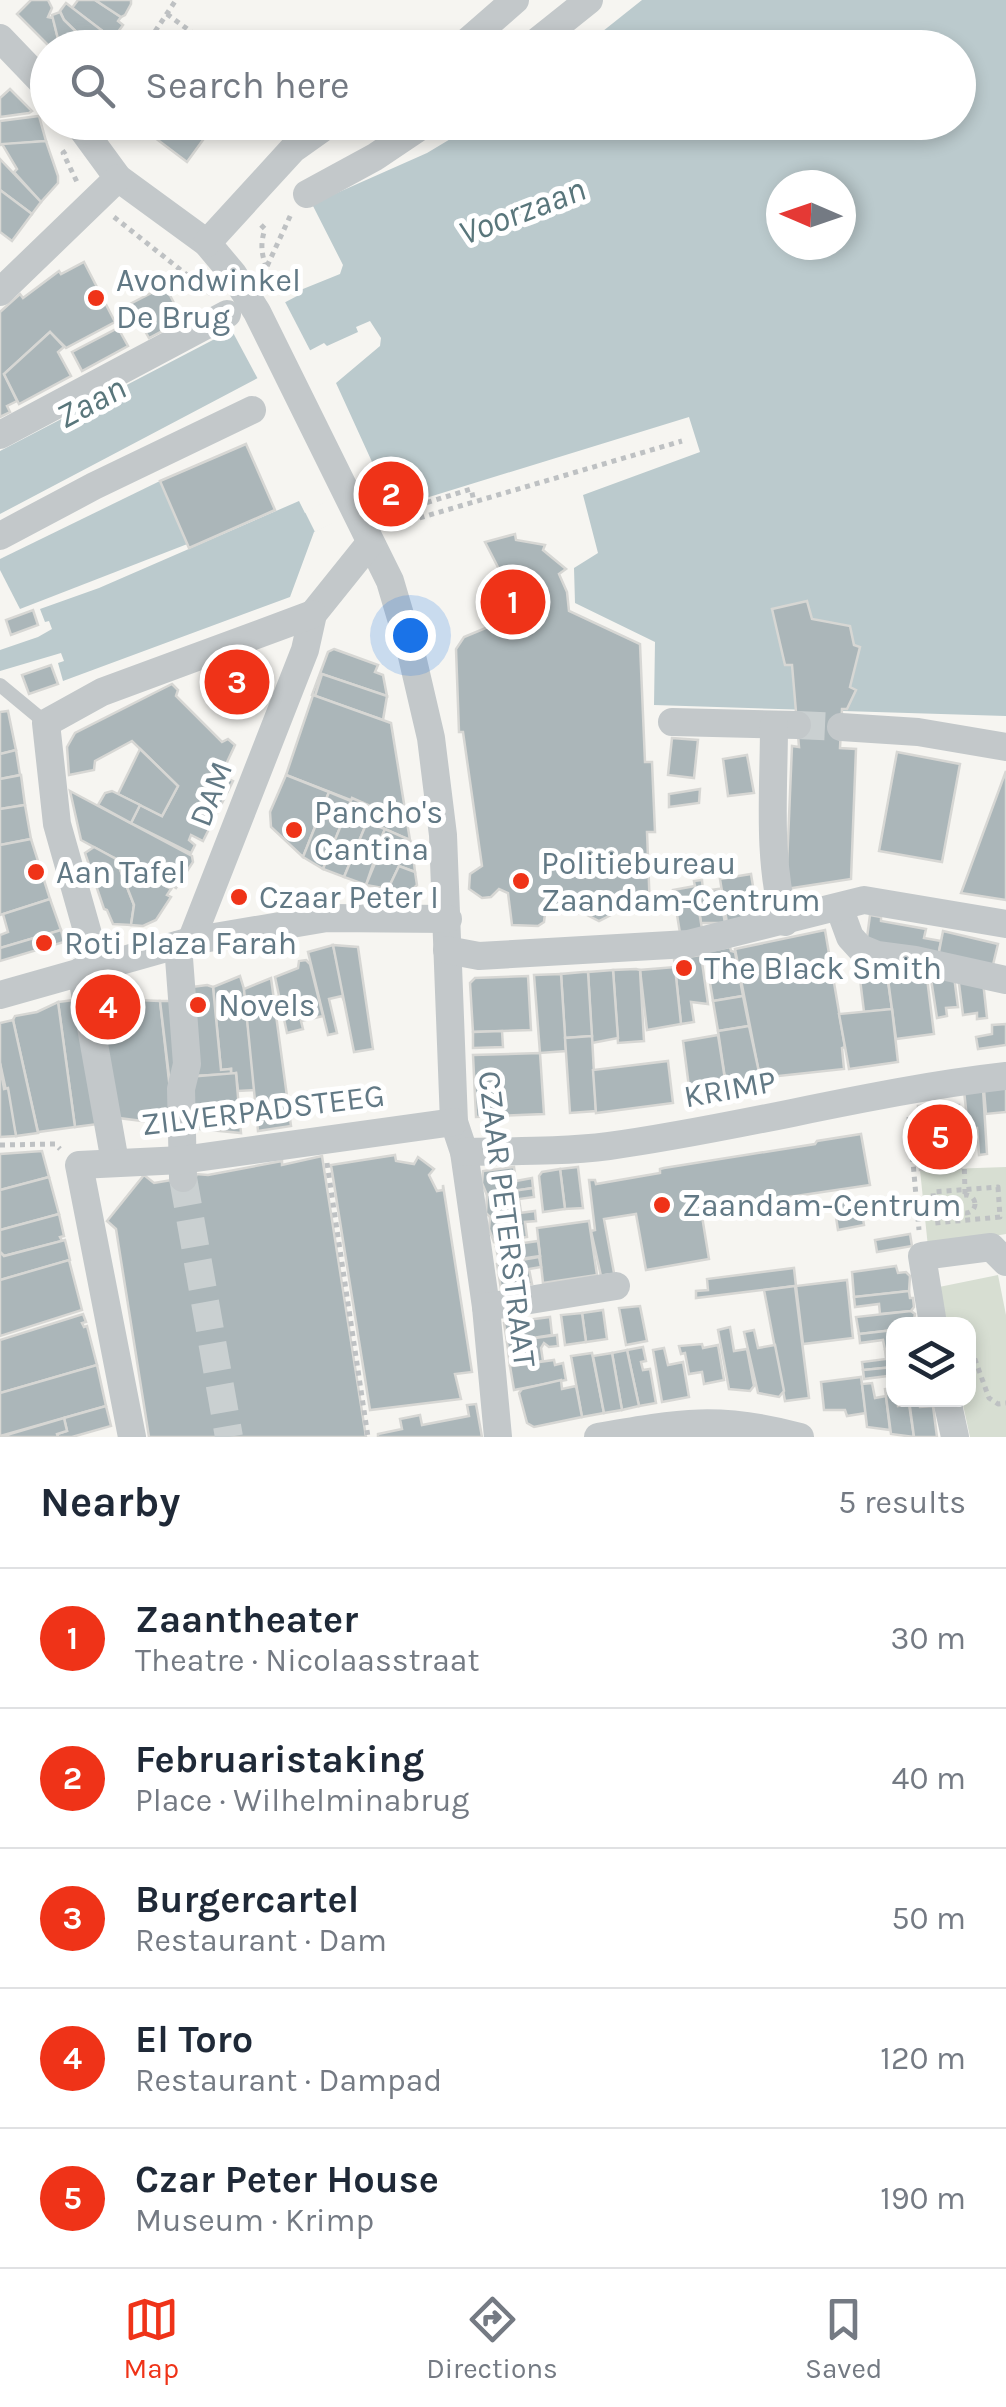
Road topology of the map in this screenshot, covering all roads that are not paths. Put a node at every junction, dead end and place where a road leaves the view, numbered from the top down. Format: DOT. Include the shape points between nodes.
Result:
graph roads {
  1 [pos="515,0"];
  2 [pos="589,0"];
  3 [pos="481,30"];
  4 [pos="552,30"];
  5 [pos="0,38"];
  6 [pos="30,69"];
  7 [pos="90,140"];
  8 [pos="306,140"];
  9 [pos="400,140"];
  10 [pos="118,178"];
  11 [pos="299,204"];
  12 [pos="207,244"];
  13 [pos="0,292"];
  14 [pos="227,314"];
  15 [pos="290,378"];
  16 [pos="0,435"];
  17 [pos="0,536"];
  18 [pos="370,543"];
  19 [pos="313,614"];
  20 [pos="0,686"];
  21 [pos="672,722"];
  22 [pos="46,723"];
  23 [pos="841,727"];
  24 [pos="1006,746"];
  25 [pos="839,907"];
  26 [pos="448,919"];
  27 [pos="785,922"];
  28 [pos="1006,924"];
  29 [pos="184,943"];
  30 [pos="447,950"];
  31 [pos="89,968"];
  32 [pos="1006,980"];
  33 [pos="0,996"];
  34 [pos="1006,1076"];
  35 [pos="454,1122"];
  36 [pos="464,1152"];
  37 [pos="115,1162"];
  38 [pos="183,1169"];
  39 [pos="1003,1252"];
  40 [pos="616,1286"];
  41 [pos="486,1307"];
  42 [pos="933,1317"];
  43 [pos="949,1407"];
  44 [pos="686,1429"];
  45 [pos="132,1437"];
  46 [pos="498,1437"];
  47 [pos="598,1437"];
  48 [pos="800,1437"];
  49 [pos="955,1437"];
  1 -- 3 [label="street"];
  2 -- 4 [label="street"];
  5 -- 6 [label="street"];
  7 -- 10 [label="street, CZAAR PETERSTRAAT"];
  8 -- 12 [label="street"];
  9 -- 11 [label="street"];
  10 -- 12 [label="street, CZAAR PETERSTRAAT"];
  10 -- 13 [label="street"];
  12 -- 15 [label="street, CZAAR PETERSTRAAT" via="234,274"];
  14 -- 16 [label="street"];
  15 -- 17 [label="street" via="255,409"];
  15 -- 18 [label="street, CZAAR PETERSTRAAT"];
  18 -- 19 [label="street, DAM"];
  18 -- 26 [label="street, CZAAR PETERSTRAAT" via="390,581 431,738"];
  19 -- 22 [label="street" via="102,692"];
  19 -- 29 [label="street, DAM" via="305,650"];
  20 -- 22 [label="lane"];
  21 -- 27 [label="street" via="786,725 773,853"];
  22 -- 31 [label="street" via="57,824"];
  23 -- 24 [label="street"];
  25 -- 27 [label="street"];
  25 -- 28 [label="street" via="864,900"];
  25 -- 32 [label="street" via="850,937 877,956"];
  26 -- 29 [label="street" via="327,918"];
  26 -- 30 [label="street, CZAAR PETERSTRAAT"];
  27 -- 30 [label="street" via="688,944 479,956"];
  29 -- 31 [label="street"];
  29 -- 38 [label="street"];
  30 -- 35 [label="street, CZAAR PETERSTRAAT"];
  31 -- 33 [label="street"];
  31 -- 37 [label="street"];
  34 -- 36 [label="street, KRIMP" via="606,1146"];
  35 -- 36 [label="street, CZAAR PETERSTRAAT"];
  35 -- 38 [label="street, ZILVERPADSTEEG"];
  36 -- 41 [label="street, CZAAR PETERSTRAAT"];
  37 -- 38 [label="street, ZILVERPADSTEEG"];
  37 -- 45 [label="street, ZILVERPADSTEEG" via="79,1165"];
  39 -- 42 [label="street" via="991,1247 922,1256"];
  40 -- 41 [label="street"];
  41 -- 46 [label="street, CZAAR PETERSTRAAT"];
  43 -- 49 [label="street"];
  44 -- 47 [label="street"];
  44 -- 48 [label="street" via="732,1422"];
}
